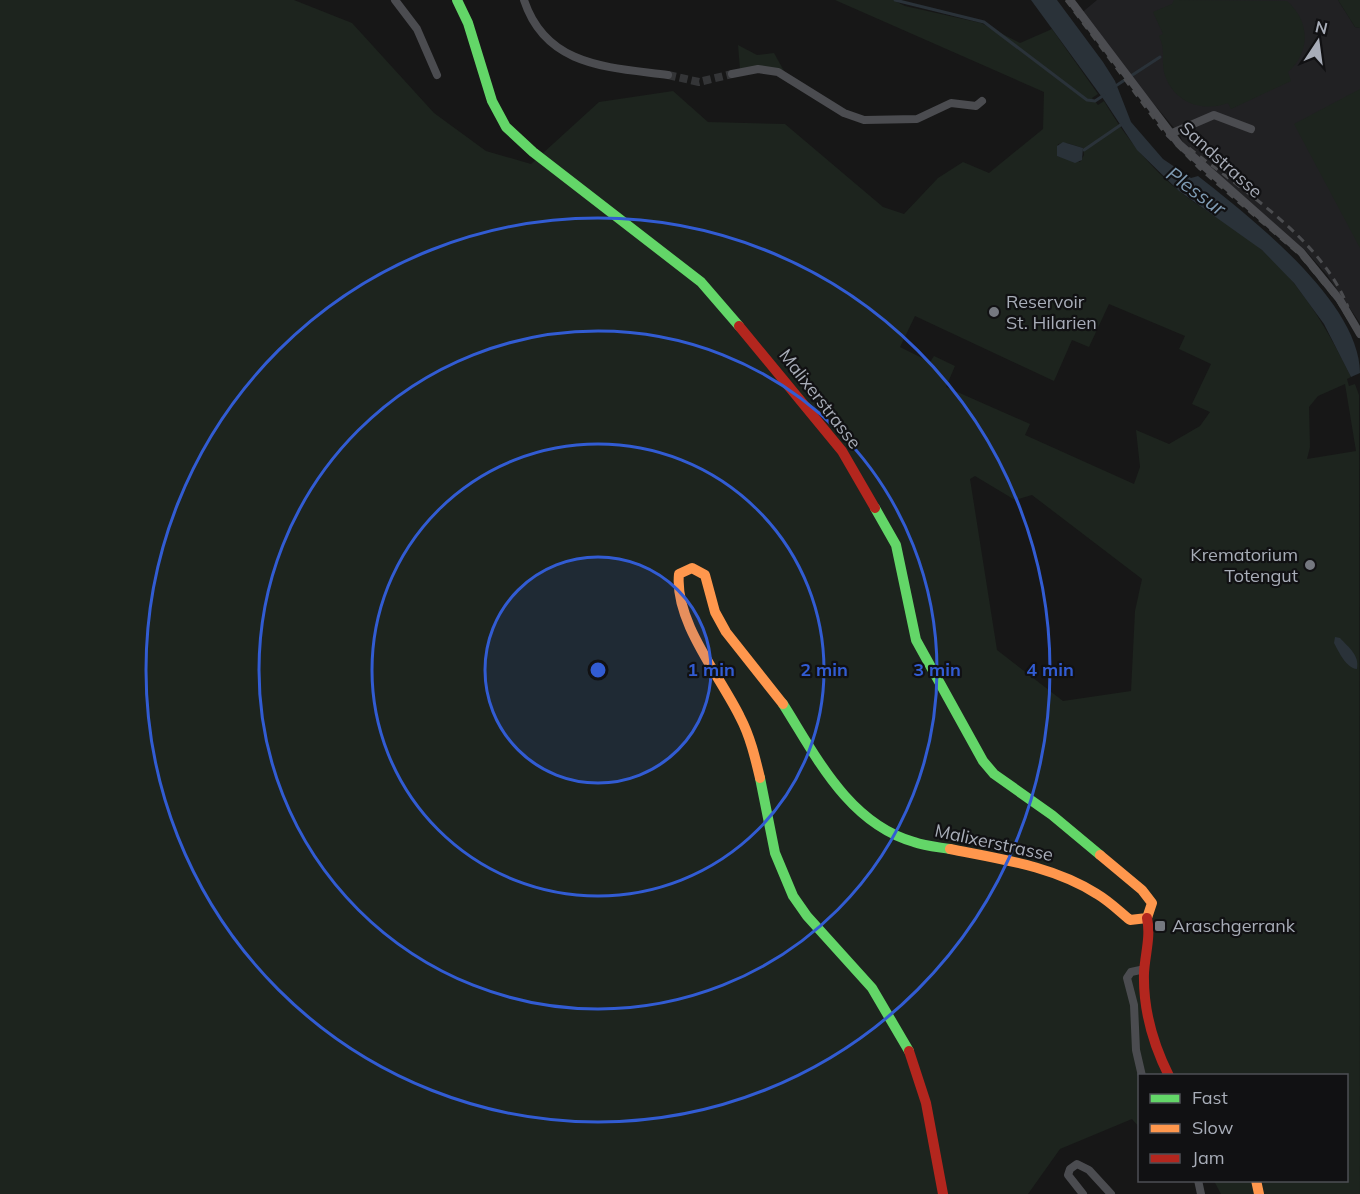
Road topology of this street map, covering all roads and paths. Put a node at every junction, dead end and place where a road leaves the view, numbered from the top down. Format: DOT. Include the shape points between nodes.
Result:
graph roads {
  1 [pos="395,0"];
  2 [pos="457,0"];
  3 [pos="524,0"];
  4 [pos="1070,0"];
  5 [pos="732,74"];
  6 [pos="437,75"];
  7 [pos="668,75"];
  8 [pos="982,101"];
  9 [pos="1251,129"];
  10 [pos="1170,134"];
  11 [pos="1360,334"];
  12 [pos="1147,918"];
  13 [pos="1144,969"];
  14 [pos="1142,1074"];
  15 [pos="1168,1074"];
  16 [pos="943,1194"];
  17 [pos="1083,1194"];
  18 [pos="1111,1194"];
  1 -- 6 [label="street" via="417,29"];
  2 -- 12 [label="main road, Malixerstrasse" via="492,101 506,127 701,282 836,442 892,537 901,561 916,640 983,761 994,774 1052,815 1146,894 1152,907"];
  3 -- 7 [label="street" via="541,33 565,53 585,62"];
  4 -- 10 [label="street, Sandstrasse"];
  5 -- 8 [label="street" via="758,69 778,72 844,113 864,120 910,120 951,102 976,106"];
  9 -- 10 [label="street" via="1214,116"];
  10 -- 11 [label="street, Sandstrasse" via="1301,252 1340,300"];
  12 -- 13 [label="main road" via="1151,934"];
  12 -- 16 [label="main road, Malixerstrasse" via="1130,920 1092,890 1054,872 924,845 901,838 872,821 834,784 775,692 726,632 715,612 705,575 693,568 679,574 678,592 696,636 745,728 776,857 788,887 808,918 870,985 914,1062"];
  13 -- 14 [label="street" via="1131,972 1127,978"];
  13 -- 15 [label="main road" via="1149,1019"];
  17 -- 18 [label="street" via="1068,1175 1077,1164 1089,1170"];
}
